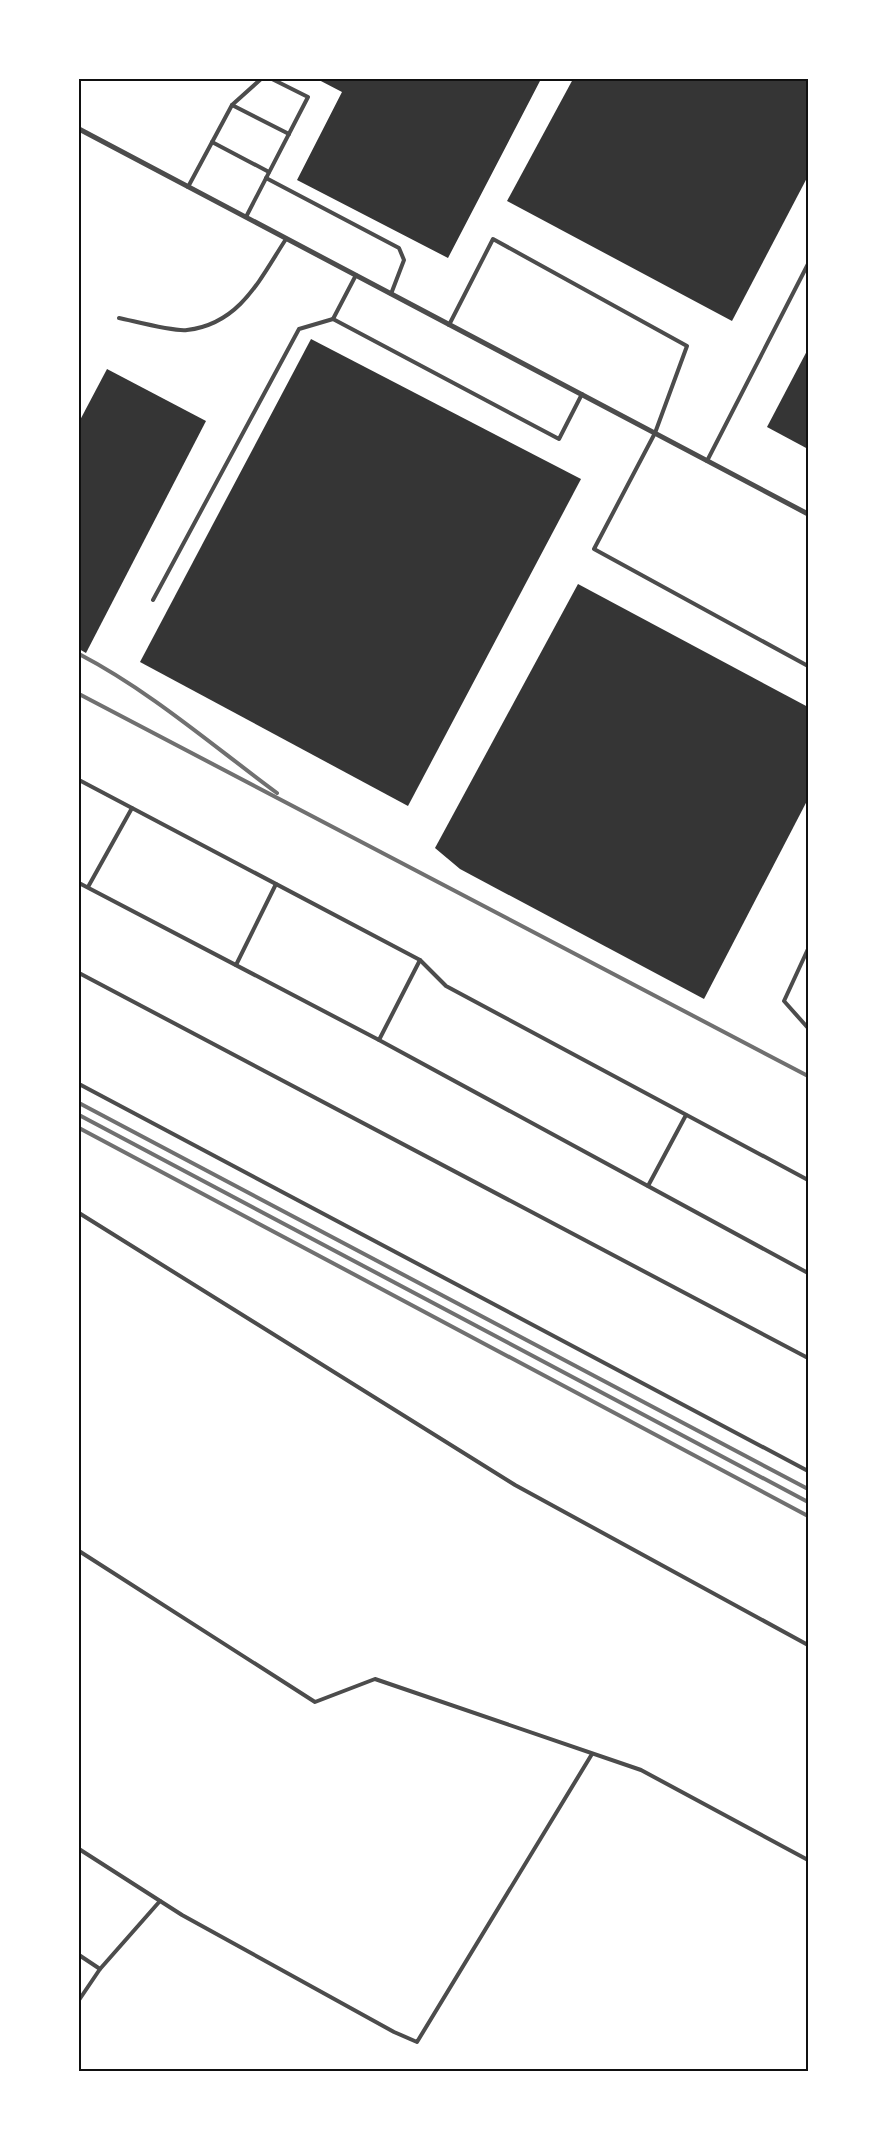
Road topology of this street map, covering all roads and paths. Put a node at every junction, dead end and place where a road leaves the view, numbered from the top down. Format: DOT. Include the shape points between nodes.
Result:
graph roads {
  1 [pos="261,79"];
  2 [pos="272,79"];
  3 [pos="232,106"];
  4 [pos="79,129"];
  5 [pos="289,134"];
  6 [pos="212,142"];
  7 [pos="269,172"];
  8 [pos="266,178"];
  9 [pos="188,187"];
  10 [pos="246,217"];
  11 [pos="286,239"];
  12 [pos="808,264"];
  13 [pos="356,276"];
  14 [pos="391,294"];
  15 [pos="119,318"];
  16 [pos="333,319"];
  17 [pos="449,325"];
  18 [pos="582,394"];
  19 [pos="655,433"];
  20 [pos="707,461"];
  21 [pos="808,514"];
  22 [pos="153,600"];
  23 [pos="808,666"];
  24 [pos="79,780"];
  25 [pos="132,808"];
  26 [pos="79,883"];
  27 [pos="276,884"];
  28 [pos="88,887"];
  29 [pos="808,949"];
  30 [pos="420,960"];
  31 [pos="236,965"];
  32 [pos="79,973"];
  33 [pos="808,1028"];
  34 [pos="379,1040"];
  35 [pos="79,1084"];
  36 [pos="686,1115"];
  37 [pos="808,1180"];
  38 [pos="648,1186"];
  39 [pos="79,1213"];
  40 [pos="808,1273"];
  41 [pos="808,1358"];
  42 [pos="808,1471"];
  43 [pos="79,1551"];
  44 [pos="808,1645"];
  45 [pos="592,1754"];
  46 [pos="79,1849"];
  47 [pos="808,1860"];
  48 [pos="160,1901"];
  49 [pos="79,1955"];
  50 [pos="100,1969"];
  51 [pos="79,2000"];
  1 -- 3 [label="lane"];
  2 -- 5 [label="lane" via="308,97"];
  3 -- 5 [label="lane"];
  3 -- 6 [label="lane"];
  4 -- 9 [label="street"];
  5 -- 7 [label="lane"];
  6 -- 7 [label="lane"];
  6 -- 9 [label="lane"];
  7 -- 8 [label="lane"];
  8 -- 10 [label="lane"];
  8 -- 14 [label="lane" via="399,248 404,260"];
  9 -- 10 [label="street"];
  10 -- 11 [label="street"];
  11 -- 13 [label="street"];
  11 -- 15 [label="lane" via="249,296 221,321 185,331"];
  12 -- 20 [label="lane"];
  13 -- 14 [label="street"];
  13 -- 16 [label="lane"];
  14 -- 17 [label="street"];
  16 -- 18 [label="lane" via="559,439"];
  16 -- 22 [label="lane" via="299,329"];
  17 -- 18 [label="street"];
  17 -- 19 [label="lane" via="493,239 687,346"];
  18 -- 19 [label="street"];
  19 -- 20 [label="street"];
  19 -- 23 [label="lane" via="594,550"];
  20 -- 21 [label="street"];
  24 -- 25 [label="lane"];
  25 -- 27 [label="lane"];
  25 -- 28 [label="lane"];
  26 -- 28 [label="lane"];
  27 -- 30 [label="lane"];
  27 -- 31 [label="lane"];
  28 -- 31 [label="lane"];
  29 -- 33 [label="lane" via="784,1001"];
  30 -- 34 [label="lane"];
  30 -- 36 [label="lane" via="446,986"];
  31 -- 34 [label="lane"];
  32 -- 41 [label="lane"];
  34 -- 38 [label="lane"];
  35 -- 42 [label="lane"];
  36 -- 37 [label="lane"];
  36 -- 38 [label="lane"];
  38 -- 40 [label="lane"];
  39 -- 44 [label="lane" via="515,1485"];
  43 -- 45 [label="lane" via="315,1702 375,1679"];
  45 -- 47 [label="lane" via="641,1770"];
  45 -- 48 [label="lane" via="417,2042 251,1954"];
  46 -- 48 [label="lane"];
  48 -- 50 [label="lane"];
  49 -- 50 [label="lane"];
  50 -- 51 [label="lane"];
}
